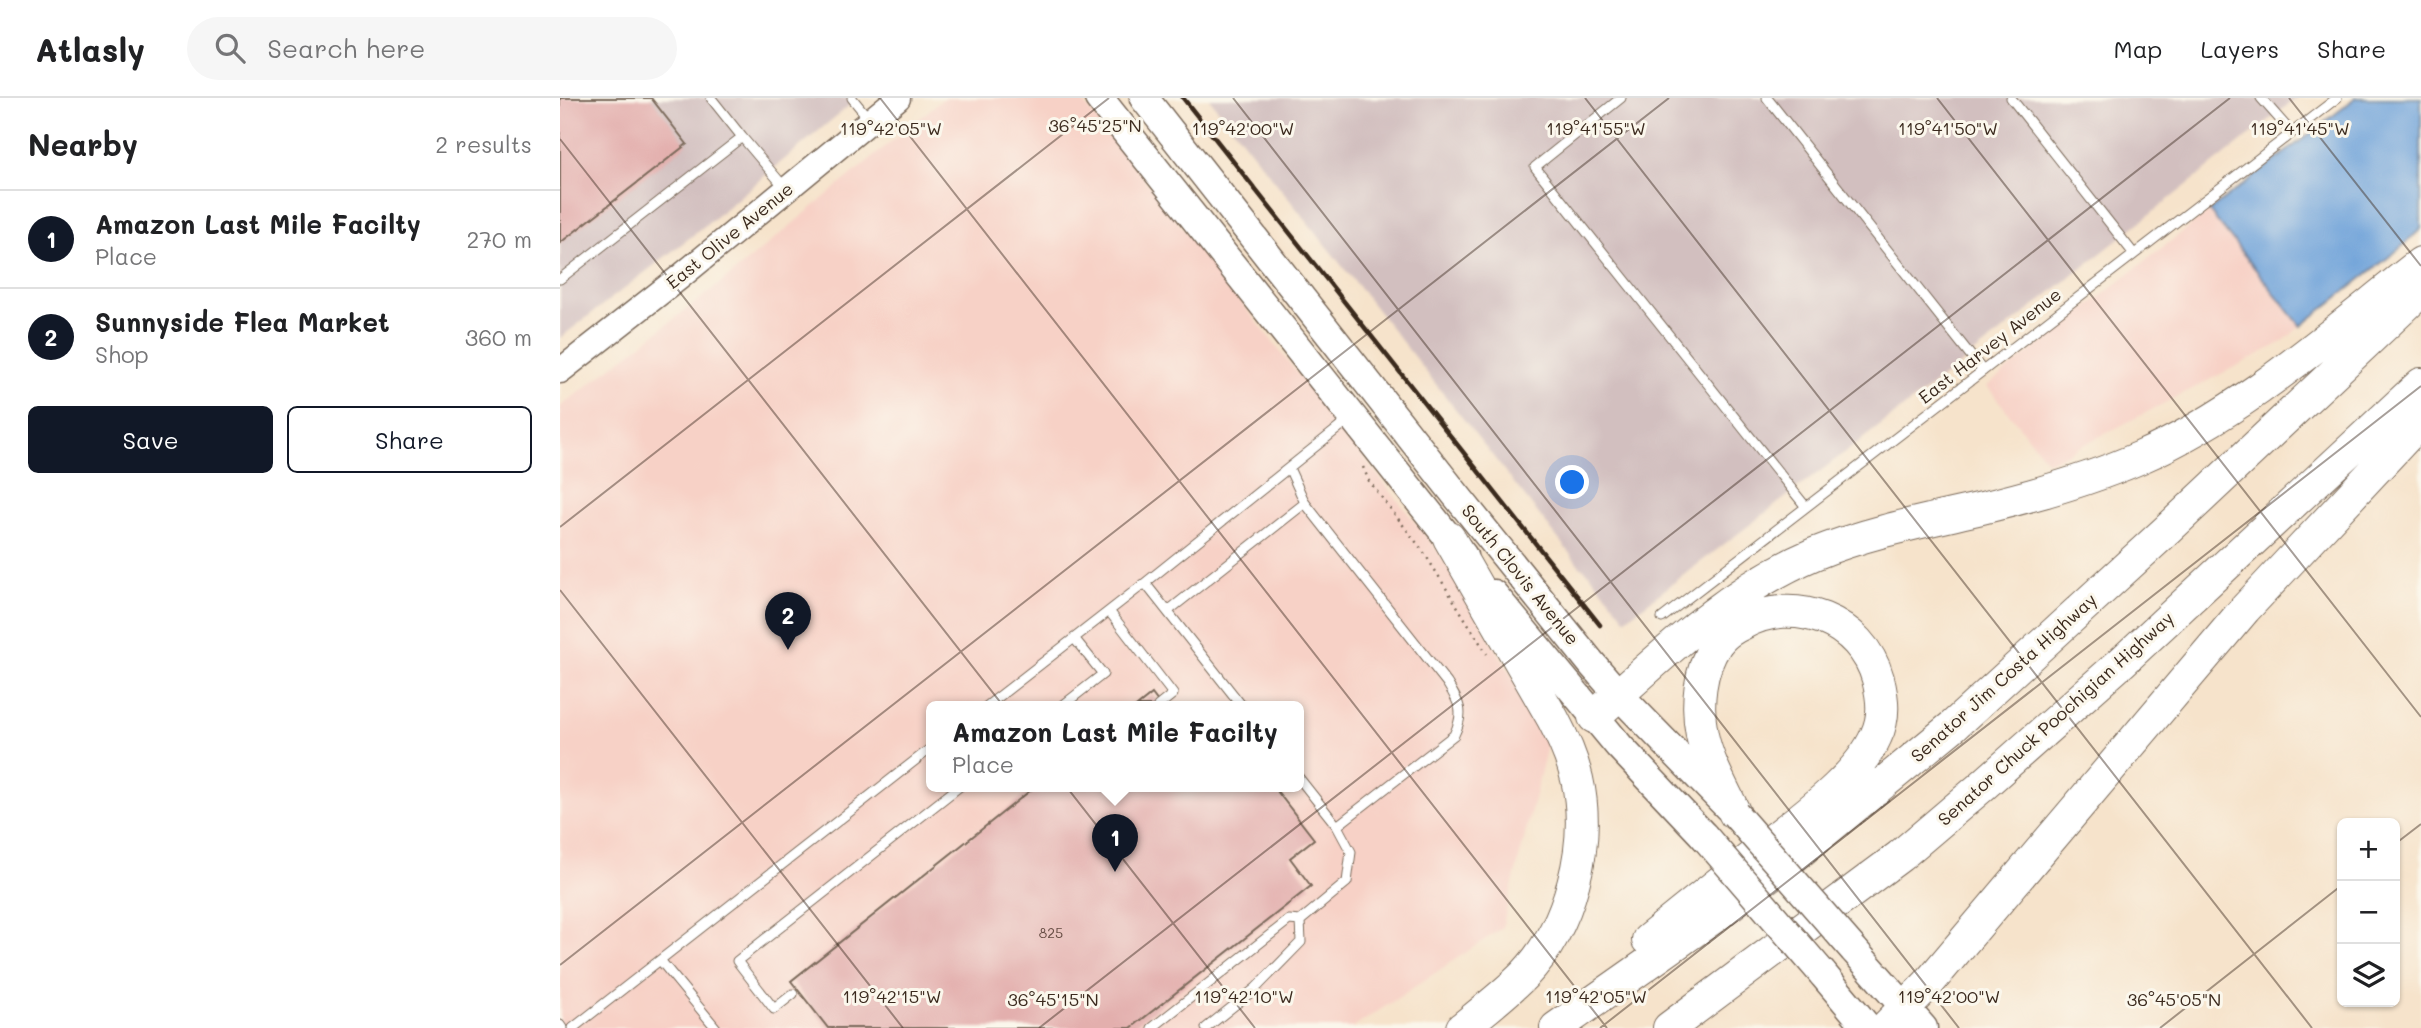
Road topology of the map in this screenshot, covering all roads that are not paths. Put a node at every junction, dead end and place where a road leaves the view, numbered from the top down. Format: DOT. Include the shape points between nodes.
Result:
graph roads {
  1 [pos="711,98"];
  2 [pos="852,98"];
  3 [pos="898,98"];
  4 [pos="1099,98"];
  5 [pos="1144,98"];
  6 [pos="1621,98"];
  7 [pos="1767,98"];
  8 [pos="2011,98"];
  9 [pos="2261,98"];
  10 [pos="2337,98"];
  11 [pos="870,121"];
  12 [pos="2292,133"];
  13 [pos="741,137"];
  14 [pos="787,190"];
  15 [pos="2134,254"];
  16 [pos="2421,263"];
  17 [pos="560,279"];
  18 [pos="2421,291"];
  19 [pos="560,370"];
  20 [pos="1983,371"];
  21 [pos="2421,384"];
  22 [pos="1352,417"];
  23 [pos="2421,421"];
  24 [pos="1289,468"];
  25 [pos="1305,503"];
  26 [pos="1806,507"];
  27 [pos="1448,538"];
  28 [pos="1524,580"];
  29 [pos="1145,583"];
  30 [pos="1109,611"];
  31 [pos="1168,611"];
  32 [pos="1662,618"];
  33 [pos="1074,638"];
  34 [pos="1619,695"];
  35 [pos="992,701"];
  36 [pos="1068,701"];
  37 [pos="1165,701"];
  38 [pos="1238,701"];
  39 [pos="1594,717"];
  40 [pos="926,752"];
  41 [pos="1304,784"];
  42 [pos="952,792"];
  43 [pos="1735,814"];
  44 [pos="1337,826"];
  45 [pos="1300,920"];
  46 [pos="660,960"];
  47 [pos="793,994"];
  48 [pos="1905,1021"];
  49 [pos="573,1028"];
  50 [pos="716,1028"];
  51 [pos="1152,1028"];
  52 [pos="1206,1028"];
  53 [pos="1462,1028"];
  54 [pos="1537,1028"];
  55 [pos="1556,1028"];
  56 [pos="1669,1028"];
  57 [pos="1868,1028"];
  1 -- 13 [label="lane"];
  2 -- 11 [label="lane"];
  3 -- 11 [label="main road, East Olive Avenue"];
  4 -- 22 [label="main road, South Clovis Avenue"];
  5 -- 28 [label="main road, South Clovis Avenue"];
  6 -- 26 [label="lane" via="1535,167"];
  7 -- 20 [label="lane"];
  8 -- 15 [label="lane"];
  9 -- 12 [label="lane"];
  10 -- 12 [label="lane, East Harvey Avenue"];
  11 -- 14 [label="main road, East Olive Avenue"];
  12 -- 15 [label="lane, East Harvey Avenue"];
  13 -- 14 [label="lane"];
  13 -- 17 [label="lane"];
  14 -- 19 [label="main road, East Olive Avenue"];
  15 -- 20 [label="lane, East Harvey Avenue"];
  16 -- 34 [label="highway" via="2273,380 2171,442 2059,488 1894,528 1813,555 1732,599"];
  18 -- 55 [label="highway, Senator Jim Costa Highway" via="1953,726 1780,867"];
  20 -- 26 [label="lane, East Harvey Avenue"];
  21 -- 56 [label="highway, Senator Chuck Poochigian Highway" via="1980,788 1900,856"];
  22 -- 24 [label="lane"];
  22 -- 27 [label="main road, South Clovis Avenue"];
  22 -- 28 [label="main road" via="1375,419 1466,531"];
  23 -- 48 [label="highway" via="2245,609"];
  24 -- 25 [label="lane"];
  24 -- 29 [label="lane"];
  25 -- 31 [label="lane"];
  25 -- 44 [label="lane" via="1460,704 1454,735"];
  26 -- 32 [label="lane, East Harvey Avenue"];
  27 -- 39 [label="main road, South Clovis Avenue"];
  27 -- 53 [label="highway" via="1567,746 1578,780 1581,825 1571,891 1552,935 1524,974"];
  28 -- 34 [label="main road, South Clovis Avenue"];
  29 -- 30 [label="lane"];
  29 -- 31 [label="lane"];
  30 -- 33 [label="lane"];
  30 -- 37 [label="lane" via="1174,694"];
  31 -- 38 [label="lane"];
  33 -- 35 [label="lane"];
  33 -- 36 [label="lane" via="1103,674"];
  34 -- 39 [label="highway"];
  34 -- 43 [label="main road, South Clovis Avenue"];
  39 -- 57 [label="main road, South Clovis Avenue, bridge" via="1704,836"];
  40 -- 46 [label="lane"];
  41 -- 44 [label="lane"];
  42 -- 47 [label="lane" via="737,961 774,1009"];
  43 -- 48 [label="main road, South Clovis Avenue, bridge" via="1854,950"];
  43 -- 54 [label="highway" via="1708,755 1700,720 1700,691 1710,656 1718,642 1751,618 1768,613 1815,614 1858,641 1875,671 1882,717 1870,749 1798,819"];
  44 -- 45 [label="lane" via="1351,852 1347,882"];
  45 -- 51 [label="lane" via="1289,920"];
  45 -- 52 [label="lane" via="1301,942 1256,988"];
  46 -- 49 [label="lane"];
  46 -- 50 [label="lane"];
}
